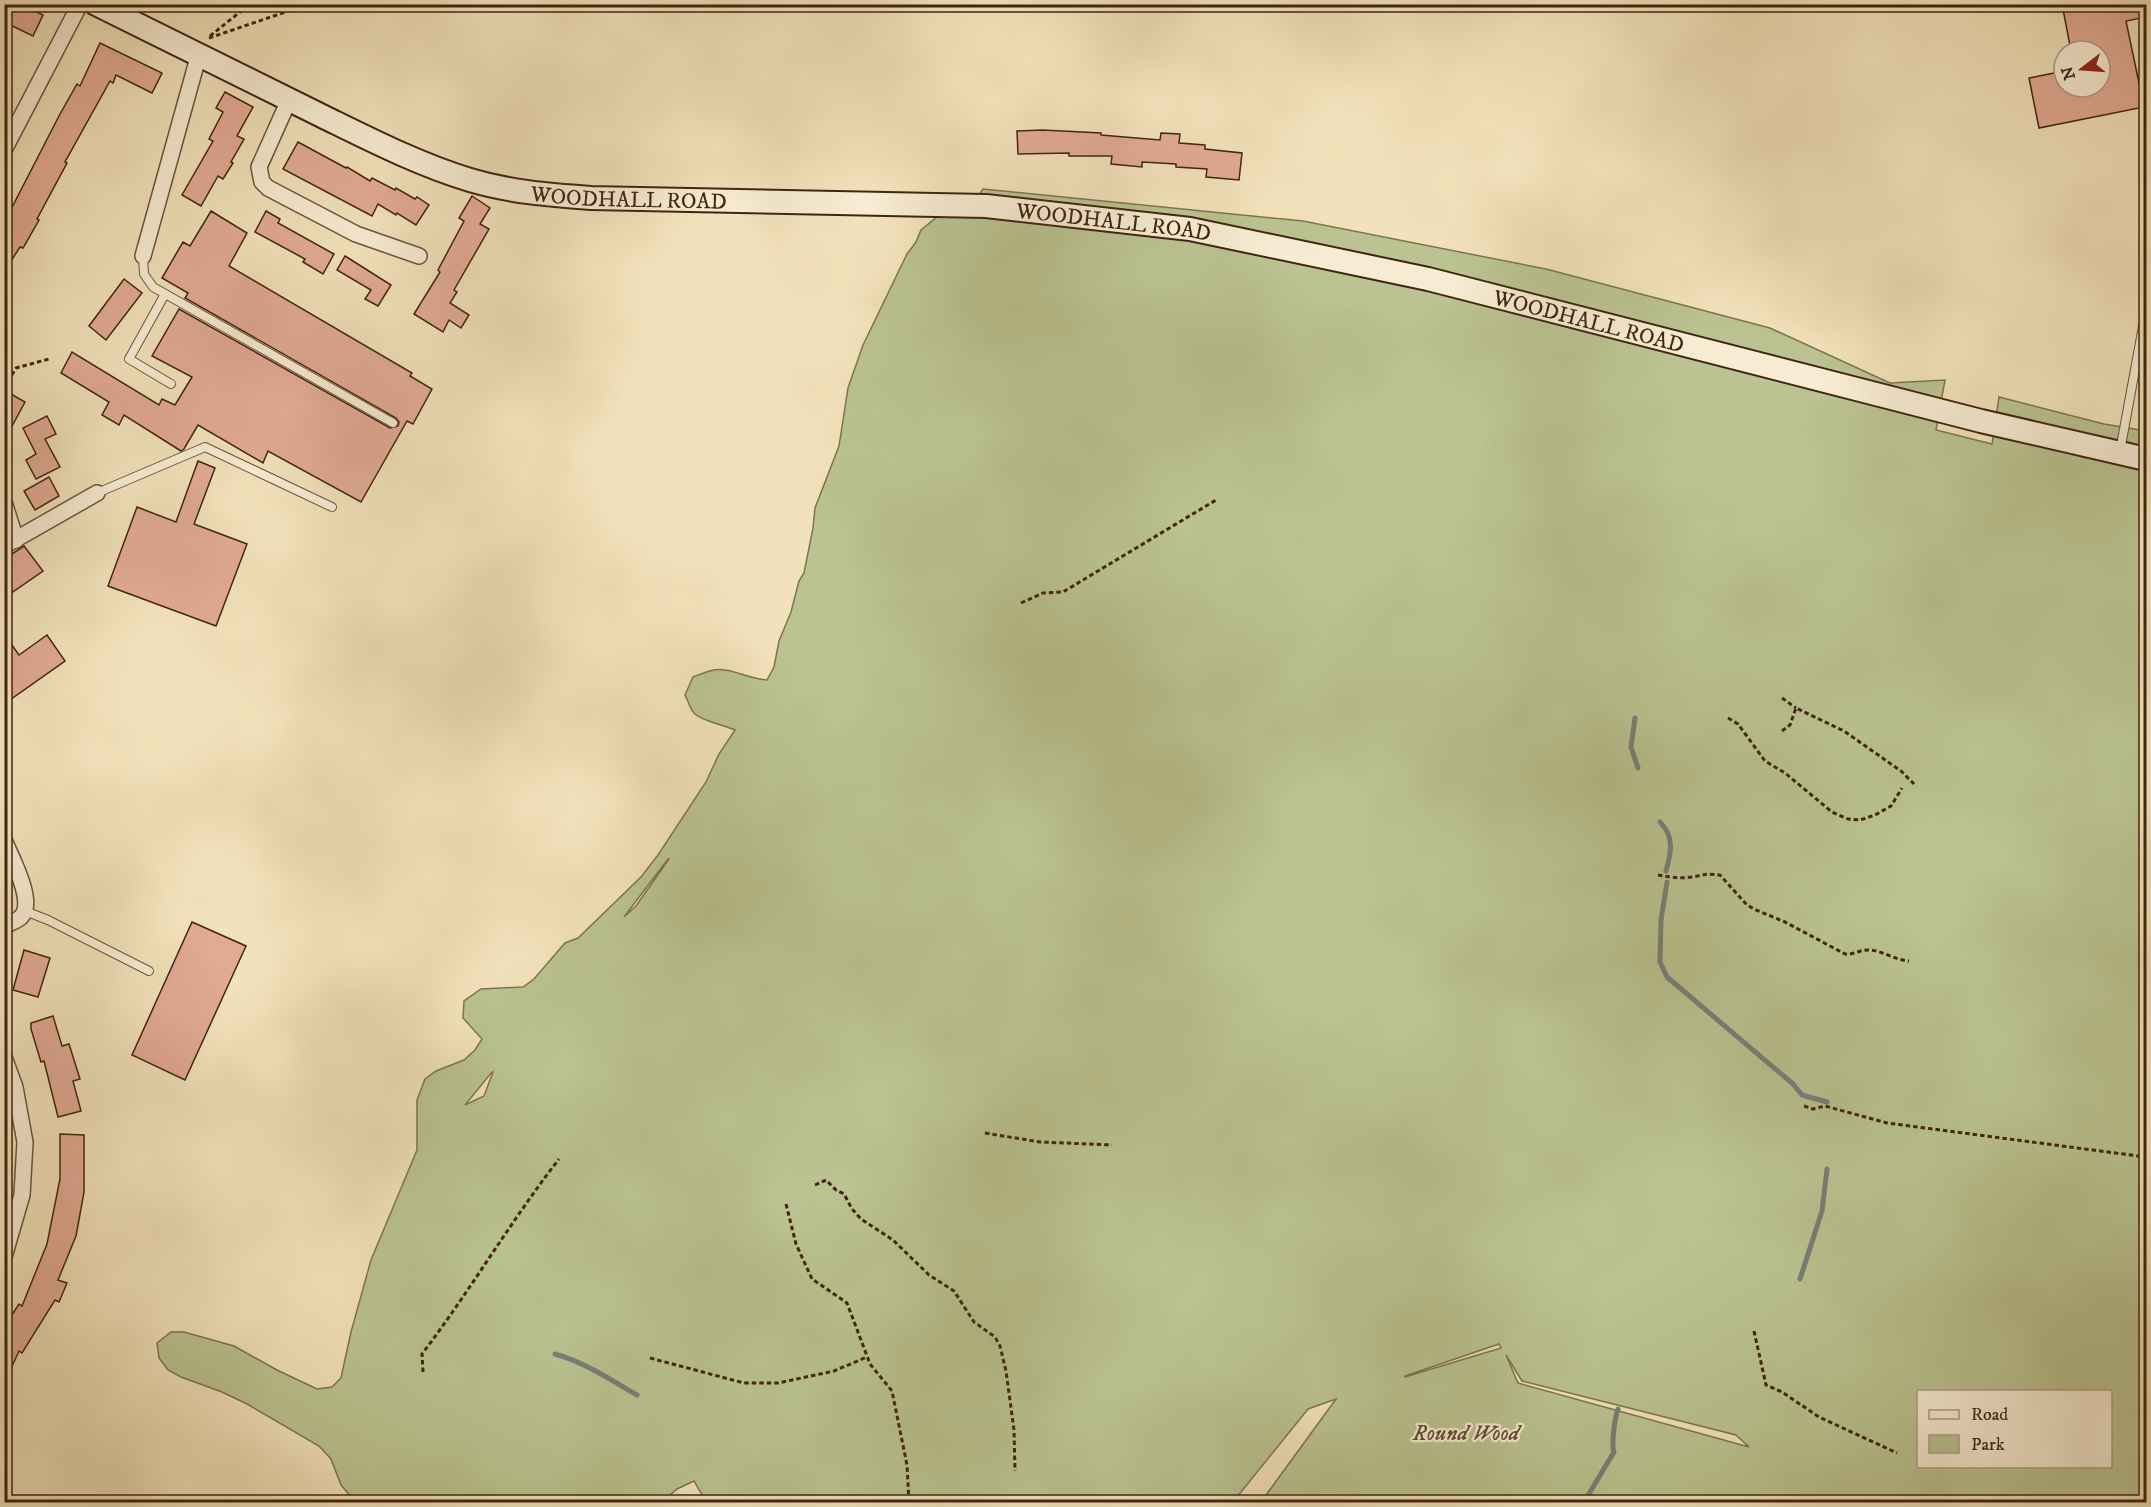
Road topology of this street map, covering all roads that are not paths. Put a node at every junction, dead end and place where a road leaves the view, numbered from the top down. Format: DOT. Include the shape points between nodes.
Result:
graph roads {
  1 [pos="80,4"];
  2 [pos="96,4"];
  3 [pos="204,46"];
  4 [pos="289,100"];
  5 [pos="4,150"];
  6 [pos="143,256"];
  7 [pos="419,256"];
  8 [pos="165,294"];
  9 [pos="2146,310"];
  10 [pos="171,384"];
  11 [pos="393,423"];
  12 [pos="2119,453"];
  13 [pos="2146,459"];
  14 [pos="97,493"];
  15 [pos="4,502"];
  16 [pos="332,507"];
  17 [pos="10,543"];
  18 [pos="4,840"];
  19 [pos="26,911"];
  20 [pos="4,926"];
  21 [pos="149,971"];
  22 [pos="4,1057"];
  23 [pos="4,1257"];
  1 -- 5 [label="street"];
  2 -- 3 [label="street, WOODHALL ROAD"];
  3 -- 4 [label="street, WOODHALL ROAD"];
  3 -- 6 [label="street"];
  4 -- 7 [label="street" via="259,167 262,183 329,222"];
  4 -- 12 [label="street, WOODHALL ROAD" via="432,166 499,188 591,198 986,206 1190,229 1428,279 1981,422"];
  6 -- 8 [label="lane" via="147,281"];
  8 -- 10 [label="lane" via="129,359"];
  8 -- 11 [label="lane"];
  9 -- 12 [label="lane"];
  12 -- 13 [label="street, WOODHALL ROAD"];
  14 -- 16 [label="lane" via="205,447"];
  14 -- 17 [label="street"];
  15 -- 17 [label="street"];
  18 -- 19 [label="street" via="25,891"];
  19 -- 20 [label="street"];
  19 -- 21 [label="lane"];
  22 -- 23 [label="street" via="15,1087 25,1142 22,1195"];
}
